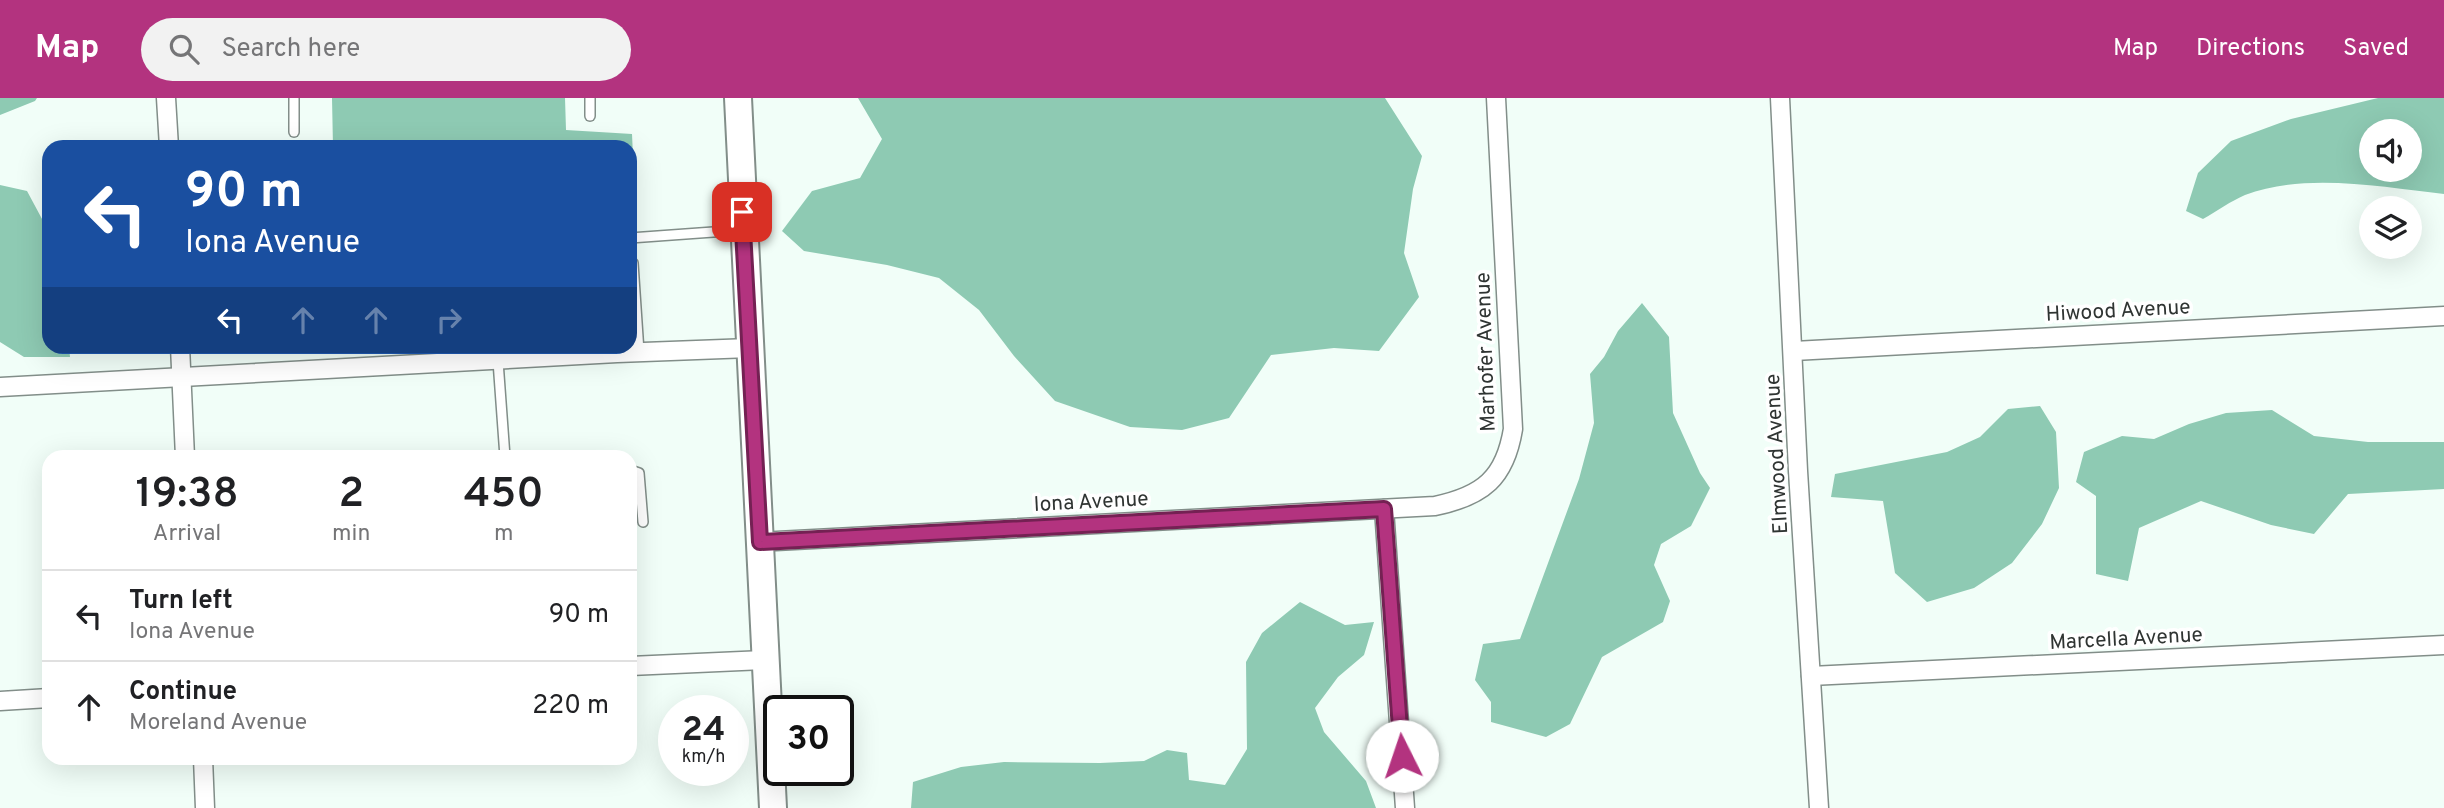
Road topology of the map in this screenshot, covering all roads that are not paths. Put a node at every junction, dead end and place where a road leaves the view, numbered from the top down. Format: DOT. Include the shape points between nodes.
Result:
graph roads {
  1 [pos="166,98"];
  2 [pos="294,98"];
  3 [pos="590,98"];
  4 [pos="738,98"];
  5 [pos="1496,98"];
  6 [pos="1780,98"];
  7 [pos="590,116"];
  8 [pos="294,132"];
  9 [pos="169,140"];
  10 [pos="743,230"];
  11 [pos="637,238"];
  12 [pos="2444,316"];
  13 [pos="637,322"];
  14 [pos="750,348"];
  15 [pos="1794,351"];
  16 [pos="639,352"];
  17 [pos="180,354"];
  18 [pos="604,354"];
  19 [pos="498,360"];
  20 [pos="181,376"];
  21 [pos="0,387"];
  22 [pos="185,450"];
  23 [pos="504,450"];
  24 [pos="637,472"];
  25 [pos="1384,509"];
  26 [pos="643,522"];
  27 [pos="760,542"];
  28 [pos="2444,645"];
  29 [pos="764,660"];
  30 [pos="637,666"];
  31 [pos="1811,676"];
  32 [pos="42,698"];
  33 [pos="0,701"];
  34 [pos="203,765"];
  35 [pos="205,808"];
  36 [pos="773,808"];
  37 [pos="1405,808"];
  38 [pos="1819,808"];
  1 -- 9 [label="street"];
  2 -- 8 [label="lane"];
  3 -- 7 [label="lane"];
  4 -- 10 [label="main road"];
  5 -- 25 [label="street, Marhofer Avenue" via="1513,429 1509,452 1500,471 1462,500"];
  6 -- 15 [label="street, Elmwood Avenue"];
  10 -- 11 [label="lane"];
  10 -- 14 [label="main road"];
  12 -- 15 [label="street, Hiwood Avenue"];
  13 -- 16 [label="lane"];
  14 -- 16 [label="street"];
  14 -- 27 [label="main road"];
  15 -- 31 [label="street, Elmwood Avenue"];
  17 -- 20 [label="street"];
  18 -- 19 [label="street"];
  19 -- 20 [label="street"];
  19 -- 23 [label="lane"];
  20 -- 21 [label="street"];
  20 -- 22 [label="street"];
  24 -- 26 [label="lane"];
  25 -- 27 [label="street, Iona Avenue"];
  25 -- 37 [label="street"];
  27 -- 29 [label="main road"];
  28 -- 31 [label="street, Marcella Avenue"];
  29 -- 30 [label="street"];
  29 -- 36 [label="main road"];
  31 -- 38 [label="street, Elmwood Avenue"];
  32 -- 33 [label="street"];
  34 -- 35 [label="street"];
}
